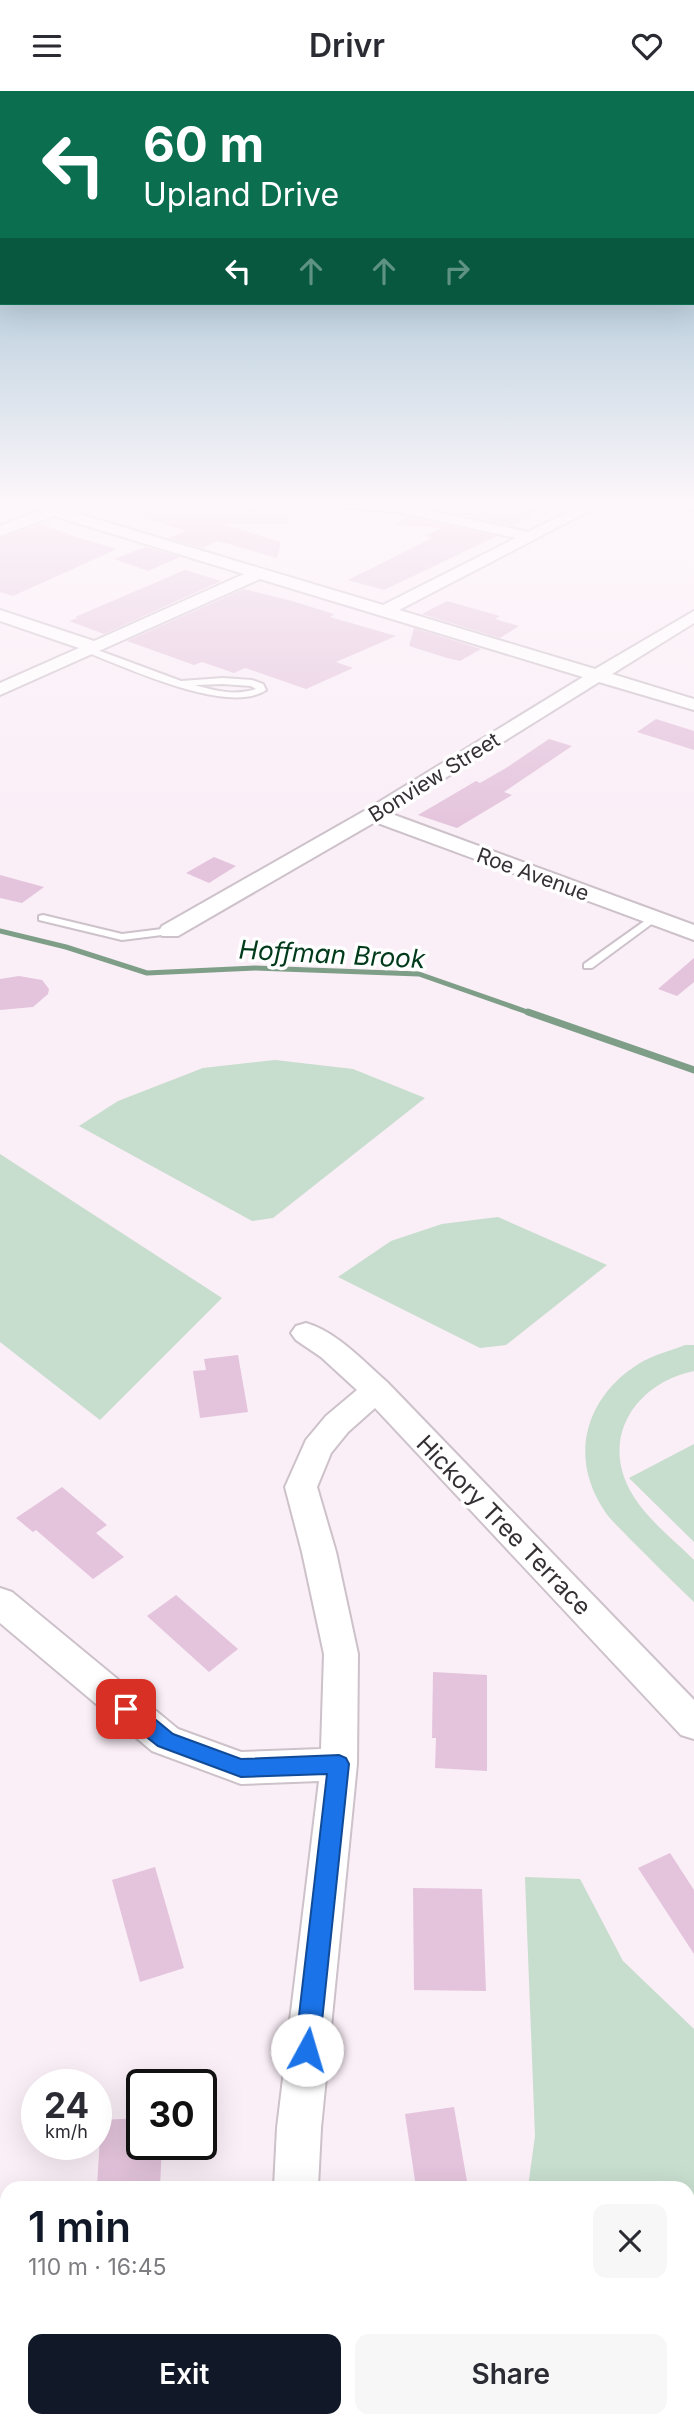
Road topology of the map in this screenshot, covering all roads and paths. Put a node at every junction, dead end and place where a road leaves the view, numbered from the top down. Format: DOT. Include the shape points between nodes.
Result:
graph roads {
  1 [pos="179,609"];
  2 [pos="377,609"];
  3 [pos="388,609"];
  4 [pos="384,611"];
  5 [pos="0,615"];
  6 [pos="694,616"];
  7 [pos="91,649"];
  8 [pos="597,676"];
  9 [pos="184,684"];
  10 [pos="0,690"];
  11 [pos="694,705"];
  12 [pos="373,814"];
  13 [pos="43,918"];
  14 [pos="653,918"];
  15 [pos="170,931"];
  16 [pos="694,933"];
  17 [pos="588,965"];
  18 [pos="306,1333"];
  19 [pos="376,1390"];
  20 [pos="0,1602"];
  21 [pos="694,1724"];
  22 [pos="339,1764"];
  23 [pos="296,2181"];
  1 -- 7 [label="street"];
  2 -- 4 [label="street"];
  3 -- 4 [label="street"];
  4 -- 8 [label="street"];
  5 -- 7 [label="street"];
  6 -- 8 [label="street, Bonview Street"];
  7 -- 9 [label="lane"];
  7 -- 10 [label="street"];
  8 -- 11 [label="street"];
  8 -- 12 [label="street, Bonview Street"];
  9 -- 9 [label="lane" via="242,682 261,690 229,697"];
  12 -- 14 [label="street, Roe Avenue"];
  12 -- 15 [label="street, Bonview Street"];
  13 -- 15 [label="lane" via="122,937"];
  14 -- 16 [label="street, Roe Avenue"];
  14 -- 17 [label="lane"];
  18 -- 19 [label="street, Hickory Tree Terrace"];
  19 -- 21 [label="street, Hickory Tree Terrace"];
  19 -- 22 [label="street" via="317,1448 301,1487 341,1654"];
  20 -- 22 [label="street" via="165,1740 241,1768"];
  22 -- 23 [label="street"];
}
